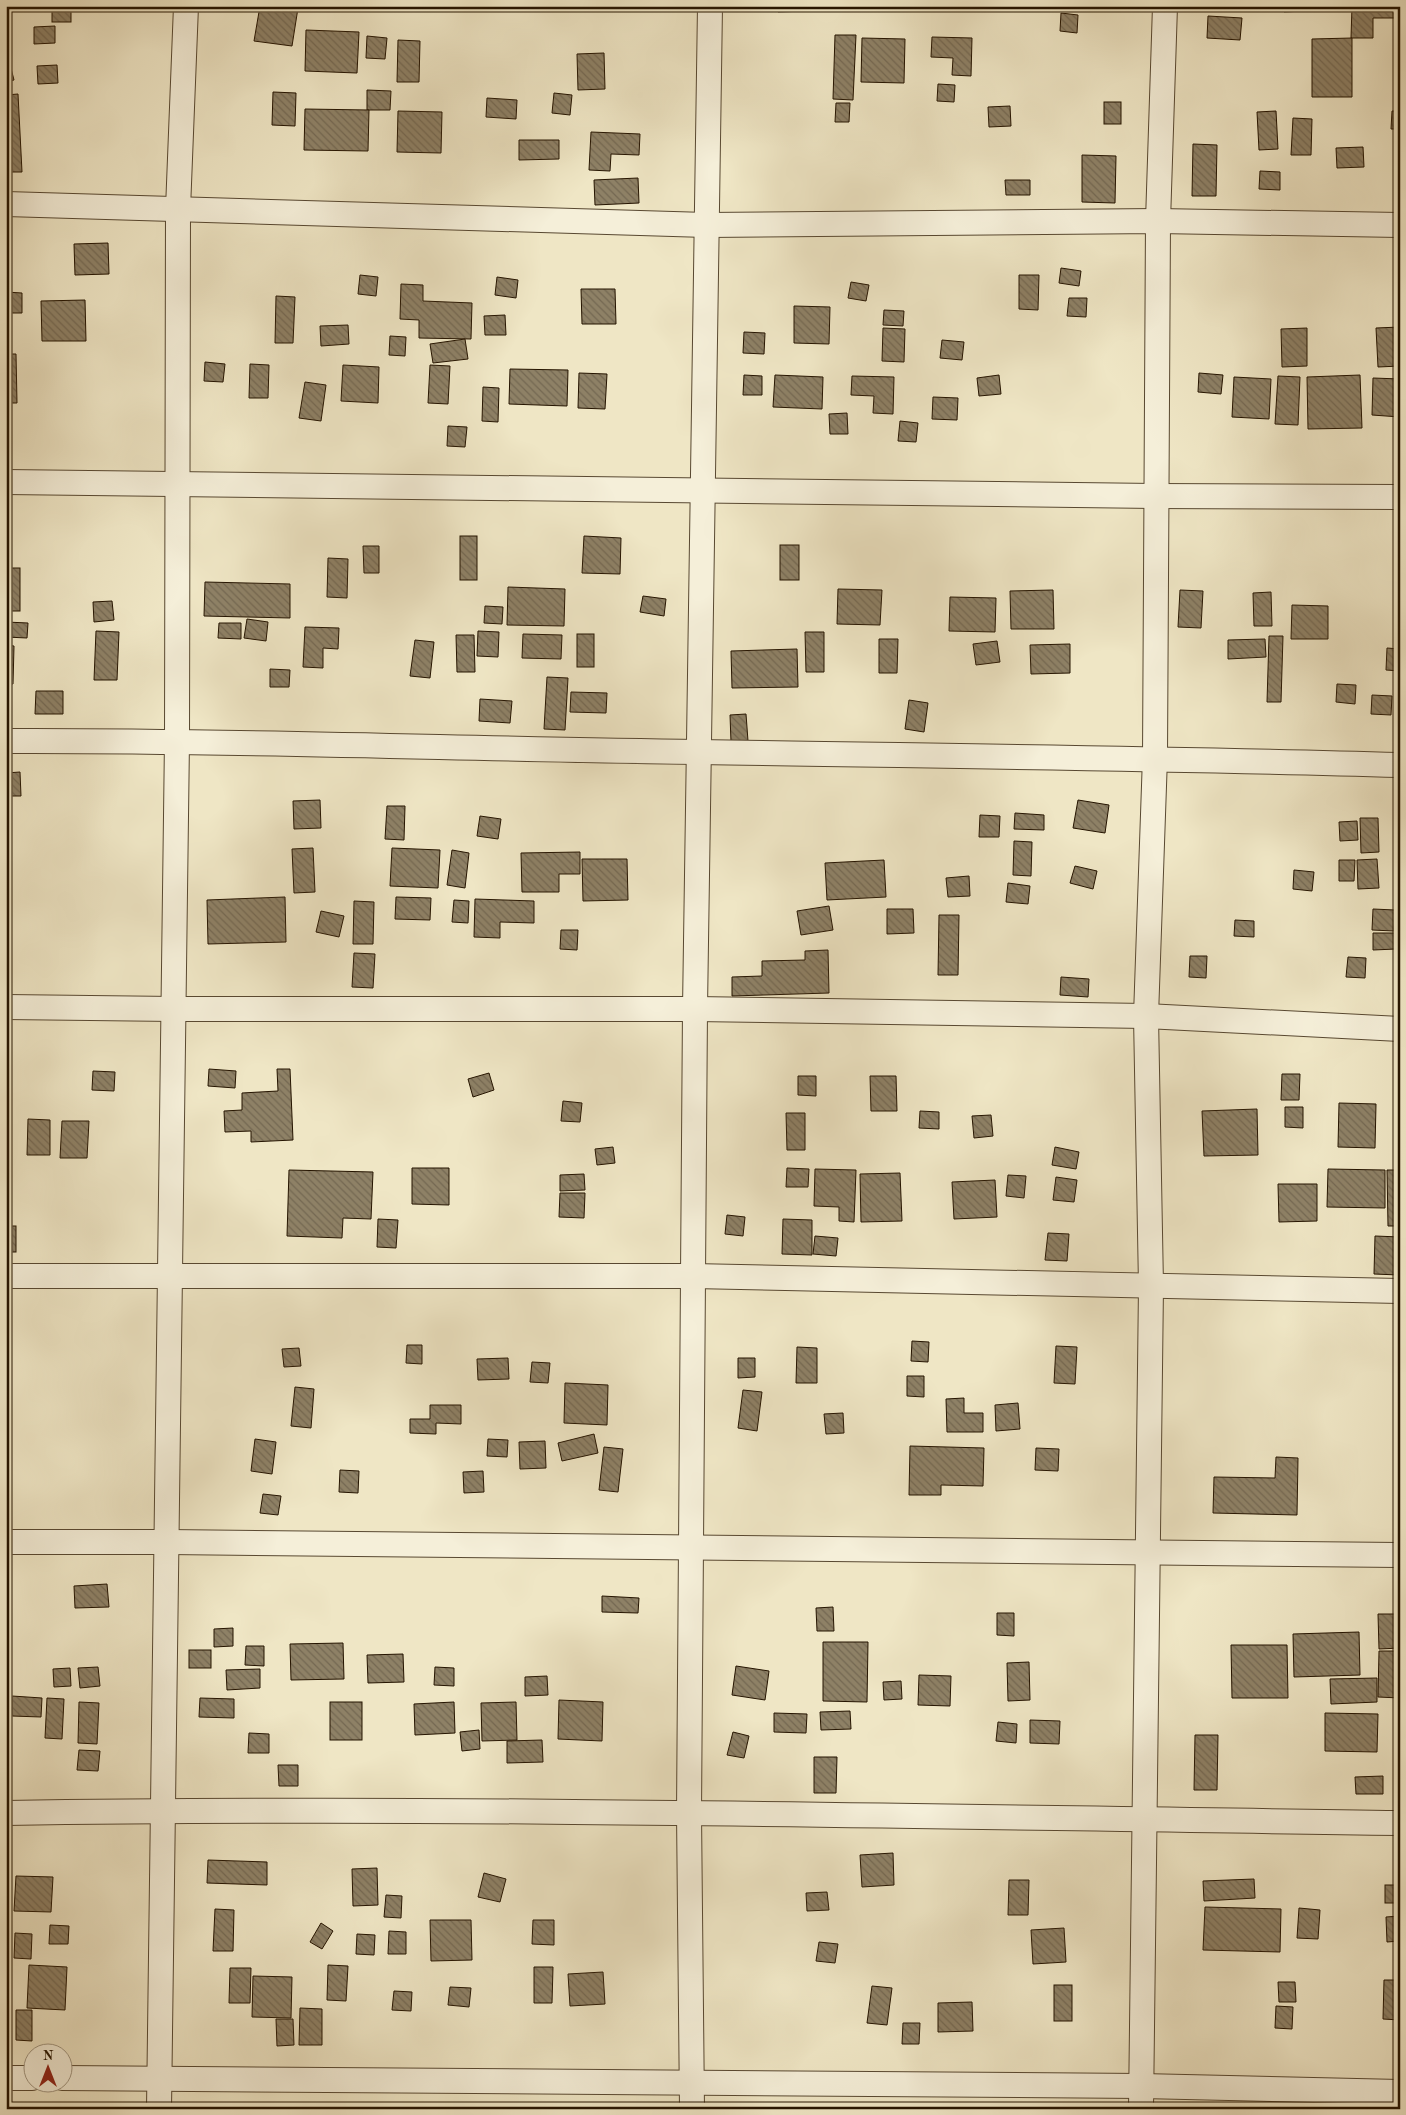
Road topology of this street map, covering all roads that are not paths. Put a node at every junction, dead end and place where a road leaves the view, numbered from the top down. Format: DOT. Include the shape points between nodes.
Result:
graph roads {
  1 [pos="186,6"];
  2 [pos="710,6"];
  3 [pos="1165,6"];
  4 [pos="6,204"];
  5 [pos="178,209"];
  6 [pos="1158,220"];
  7 [pos="1400,225"];
  8 [pos="706,226"];
  9 [pos="6,482"];
  10 [pos="178,483"];
  11 [pos="702,490"];
  12 [pos="1155,496"];
  13 [pos="1400,497"];
  14 [pos="177,740"];
  15 [pos="6,741"];
  16 [pos="698,752"];
  17 [pos="1155,757"];
  18 [pos="1400,765"];
  19 [pos="6,1007"];
  20 [pos="695,1009"];
  21 [pos="174,1010"];
  22 [pos="1146,1016"];
  23 [pos="1400,1029"];
  24 [pos="6,1276"];
  25 [pos="693,1276"];
  26 [pos="170,1277"];
  27 [pos="1151,1286"];
  28 [pos="1400,1291"];
  29 [pos="6,1542"];
  30 [pos="168,1542"];
  31 [pos="691,1547"];
  32 [pos="1148,1552"];
  33 [pos="1400,1555"];
  34 [pos="165,1810"];
  35 [pos="6,1812"];
  36 [pos="689,1813"];
  37 [pos="1146,1820"];
  38 [pos="1400,1824"];
  39 [pos="6,2078"];
  40 [pos="22,2078"];
  41 [pos="72,2078"];
  42 [pos="159,2079"];
  43 [pos="693,2084"];
  44 [pos="1400,2092"];
  45 [pos="1142,2097"];
  46 [pos="159,2109"];
  47 [pos="692,2109"];
  1 -- 5 [label="street"];
  2 -- 8 [label="street"];
  3 -- 6 [label="street"];
  4 -- 5 [label="street"];
  5 -- 8 [label="street"];
  5 -- 10 [label="street"];
  6 -- 7 [label="street"];
  6 -- 8 [label="street"];
  6 -- 12 [label="street"];
  8 -- 11 [label="street"];
  9 -- 10 [label="street"];
  10 -- 11 [label="street"];
  10 -- 14 [label="street"];
  11 -- 12 [label="street"];
  11 -- 16 [label="street"];
  12 -- 13 [label="street"];
  12 -- 17 [label="street"];
  14 -- 15 [label="street"];
  14 -- 16 [label="street"];
  14 -- 21 [label="street"];
  16 -- 17 [label="street"];
  16 -- 20 [label="street"];
  17 -- 18 [label="street"];
  17 -- 22 [label="street"];
  19 -- 21 [label="street"];
  20 -- 21 [label="street"];
  20 -- 22 [label="street"];
  20 -- 25 [label="street"];
  21 -- 26 [label="street"];
  22 -- 23 [label="street"];
  22 -- 27 [label="street"];
  24 -- 26 [label="street"];
  25 -- 26 [label="street"];
  25 -- 27 [label="street"];
  25 -- 31 [label="street"];
  26 -- 30 [label="street"];
  27 -- 28 [label="street"];
  27 -- 32 [label="street"];
  29 -- 30 [label="street"];
  30 -- 31 [label="street"];
  30 -- 34 [label="street"];
  31 -- 32 [label="street"];
  31 -- 36 [label="street"];
  32 -- 33 [label="street"];
  32 -- 37 [label="street"];
  34 -- 35 [label="street"];
  34 -- 36 [label="street"];
  34 -- 42 [label="street"];
  36 -- 37 [label="street"];
  36 -- 43 [label="street"];
  37 -- 38 [label="street"];
  37 -- 45 [label="street"];
  39 -- 40 [label="street"];
  41 -- 42 [label="street"];
  42 -- 43 [label="street"];
  42 -- 46 [label="street"];
  43 -- 45 [label="street"];
  43 -- 47 [label="street"];
  44 -- 45 [label="street"];
}
